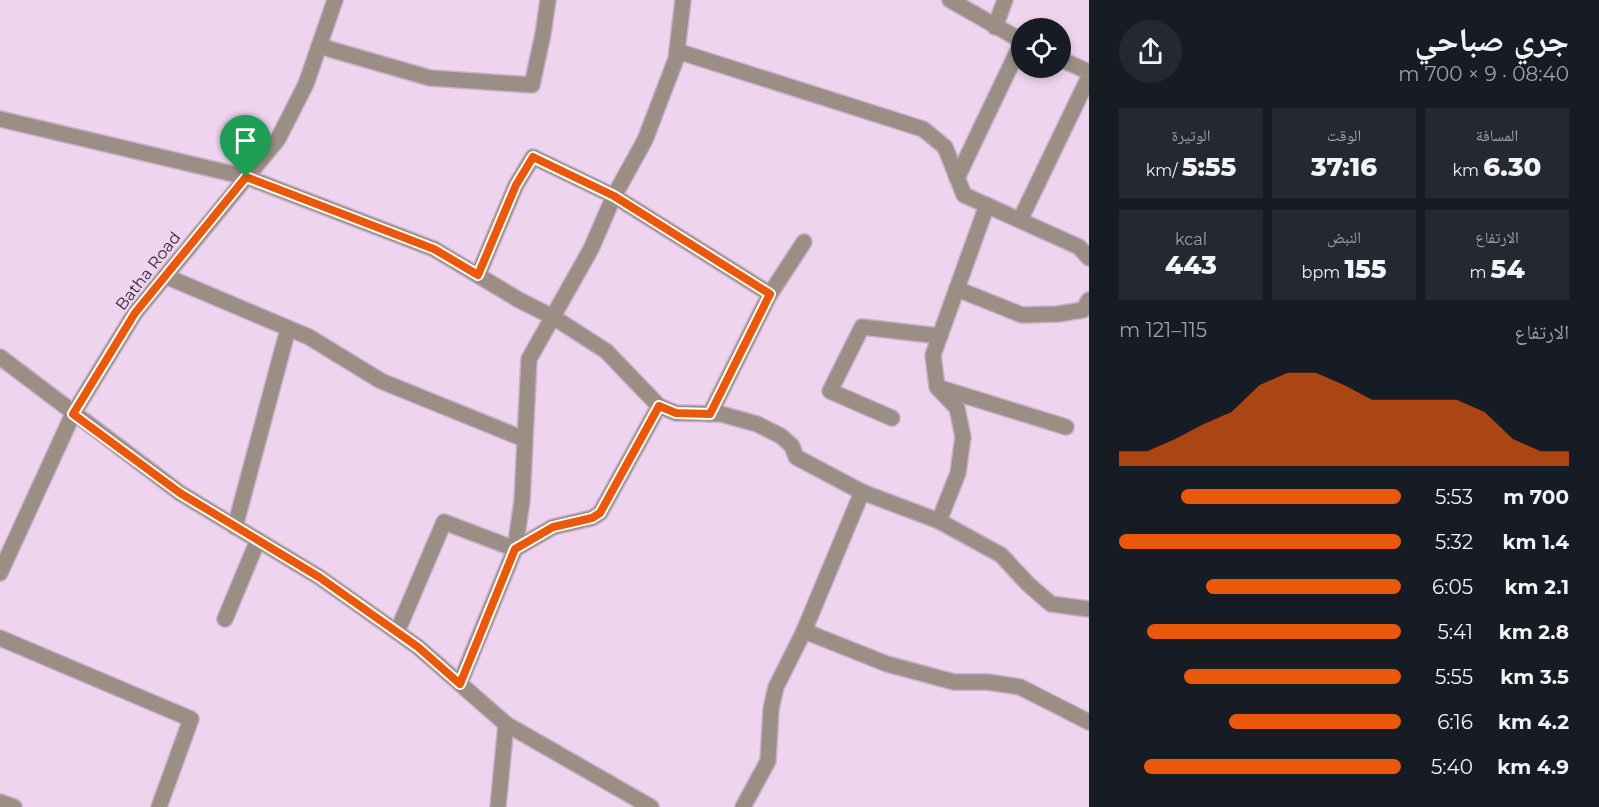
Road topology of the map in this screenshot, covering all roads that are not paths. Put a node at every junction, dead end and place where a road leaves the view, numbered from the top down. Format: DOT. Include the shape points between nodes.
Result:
graph roads {
  1 [pos="335,0"];
  2 [pos="548,0"];
  3 [pos="683,0"];
  4 [pos="951,0"];
  5 [pos="1005,0"];
  6 [pos="995,27"];
  7 [pos="1011,35"];
  8 [pos="319,46"];
  9 [pos="677,51"];
  10 [pos="1011,64"];
  11 [pos="1071,64"];
  12 [pos="1089,72"];
  13 [pos="1089,77"];
  14 [pos="0,119"];
  15 [pos="246,177"];
  16 [pos="957,178"];
  17 [pos="614,196"];
  18 [pos="987,206"];
  19 [pos="1020,220"];
  20 [pos="804,242"];
  21 [pos="1089,258"];
  22 [pos="478,275"];
  23 [pos="165,276"];
  24 [pos="957,289"];
  25 [pos="770,294"];
  26 [pos="1089,300"];
  27 [pos="553,317"];
  28 [pos="288,329"];
  29 [pos="940,336"];
  30 [pos="0,357"];
  31 [pos="937,387"];
  32 [pos="659,406"];
  33 [pos="73,414"];
  34 [pos="710,414"];
  35 [pos="892,418"];
  36 [pos="1066,427"];
  37 [pos="524,439"];
  38 [pos="862,492"];
  39 [pos="939,521"];
  40 [pos="235,526"];
  41 [pos="258,540"];
  42 [pos="515,549"];
  43 [pos="0,573"];
  44 [pos="1089,609"];
  45 [pos="225,619"];
  46 [pos="804,631"];
  47 [pos="397,632"];
  48 [pos="0,638"];
  49 [pos="460,684"];
  50 [pos="1089,722"];
  51 [pos="506,724"];
  52 [pos="0,802"];
  53 [pos="14,807"];
  54 [pos="159,807"];
  55 [pos="498,807"];
  56 [pos="651,807"];
  57 [pos="743,807"];
  1 -- 8 [label="street, Batha Road"];
  2 -- 8 [label="street" via="532,85 430,78"];
  3 -- 9 [label="street"];
  4 -- 6 [label="street"];
  5 -- 6 [label="street"];
  6 -- 7 [label="street"];
  8 -- 15 [label="street, Batha Road" via="306,84 278,139"];
  9 -- 16 [label="street" via="923,129 945,147"];
  9 -- 17 [label="street" via="645,140"];
  10 -- 16 [label="street"];
  11 -- 12 [label="street"];
  13 -- 19 [label="street"];
  14 -- 15 [label="street"];
  15 -- 22 [label="street" via="434,249"];
  15 -- 23 [label="street, Batha Road"];
  16 -- 18 [label="street" via="964,195"];
  17 -- 22 [label="street" via="533,157 516,185"];
  17 -- 25 [label="street"];
  17 -- 27 [label="street" via="591,249"];
  18 -- 19 [label="street"];
  18 -- 24 [label="street"];
  19 -- 21 [label="street" via="1079,247"];
  20 -- 25 [label="street"];
  22 -- 27 [label="street"];
  23 -- 28 [label="street"];
  23 -- 33 [label="street, Batha Road" via="135,313"];
  24 -- 26 [label="street" via="1022,315 1083,310"];
  24 -- 29 [label="street"];
  25 -- 34 [label="street"];
  27 -- 32 [label="street" via="606,351"];
  27 -- 37 [label="street" via="529,359"];
  28 -- 37 [label="street" via="309,337 381,381"];
  28 -- 40 [label="street"];
  29 -- 31 [label="street" via="933,355"];
  29 -- 35 [label="street" via="862,327 830,392"];
  30 -- 33 [label="street"];
  31 -- 36 [label="street"];
  31 -- 39 [label="street" via="957,408 963,437 958,473"];
  32 -- 34 [label="street" via="676,413"];
  32 -- 42 [label="street" via="600,513 553,527"];
  33 -- 40 [label="street" via="180,493"];
  33 -- 43 [label="street, Batha Road"];
  34 -- 38 [label="street" via="736,418 781,436 792,446 796,457"];
  37 -- 42 [label="street" via="522,501"];
  38 -- 39 [label="street"];
  38 -- 46 [label="street"];
  39 -- 44 [label="street" via="1001,555 1051,604"];
  40 -- 41 [label="street"];
  41 -- 45 [label="street"];
  41 -- 47 [label="street"];
  42 -- 47 [label="street" via="444,522"];
  42 -- 49 [label="street"];
  46 -- 50 [label="street" via="887,664 954,682 1020,687"];
  46 -- 57 [label="street" via="776,687 768,761"];
  47 -- 49 [label="street"];
  48 -- 54 [label="street" via="191,719"];
  49 -- 51 [label="street"];
  51 -- 55 [label="street"];
  51 -- 56 [label="street"];
  52 -- 53 [label="street"];
}
